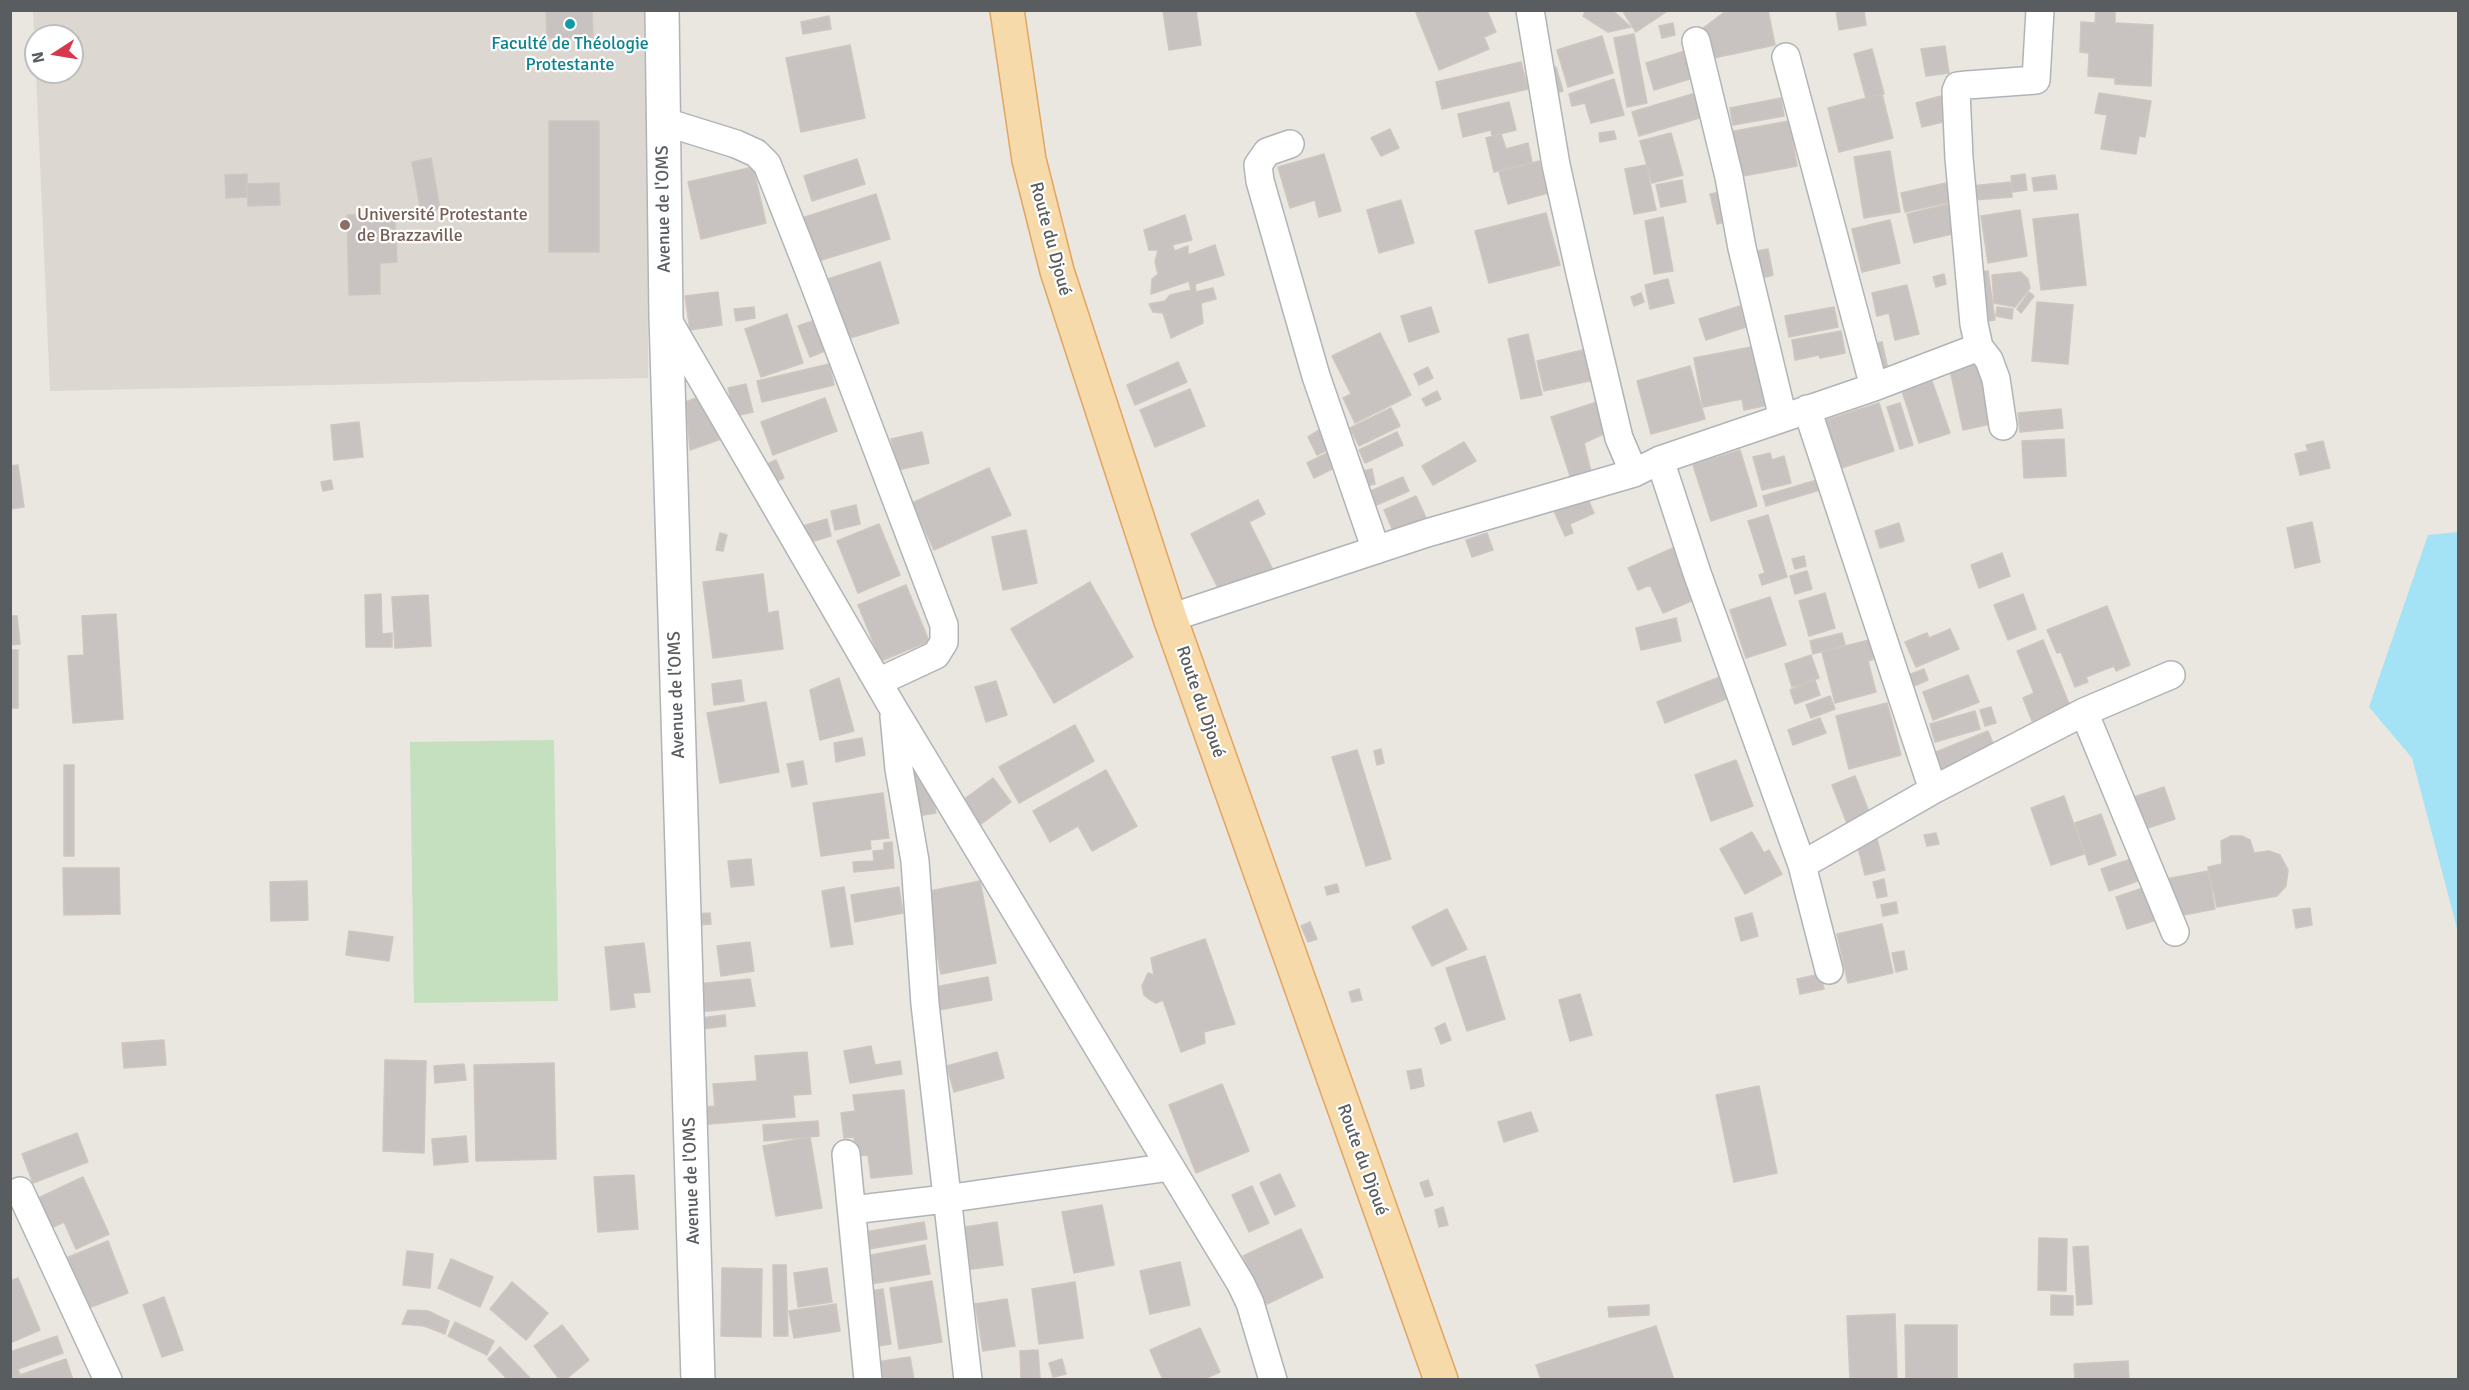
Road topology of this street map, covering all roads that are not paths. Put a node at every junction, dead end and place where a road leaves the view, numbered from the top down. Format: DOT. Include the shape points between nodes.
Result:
graph roads {
  1 [pos="662,10"];
  2 [pos="1007,10"];
  3 [pos="1530,10"];
  4 [pos="2040,10"];
  5 [pos="1696,41"];
  6 [pos="1786,57"];
  7 [pos="662,121"];
  8 [pos="1290,144"];
  9 [pos="666,317"];
  10 [pos="1979,347"];
  11 [pos="1874,387"];
  12 [pos="1795,413"];
  13 [pos="2003,426"];
  14 [pos="1660,460"];
  15 [pos="1634,473"];
  16 [pos="1376,550"];
  17 [pos="1170,618"];
  18 [pos="2171,675"];
  19 [pos="878,682"];
  20 [pos="893,708"];
  21 [pos="2084,712"];
  22 [pos="1933,790"];
  23 [pos="1802,864"];
  24 [pos="2175,932"];
  25 [pos="1829,970"];
  26 [pos="846,1154"];
  27 [pos="1170,1167"];
  28 [pos="20,1191"];
  29 [pos="945,1199"];
  30 [pos="852,1210"];
  31 [pos="108,1380"];
  32 [pos="698,1380"];
  33 [pos="868,1380"];
  34 [pos="968,1380"];
  35 [pos="1273,1380"];
  36 [pos="1441,1380"];
  1 -- 7 [label="street, Avenue de l'OMS"];
  2 -- 17 [label="main road, Route du Djoué" via="1029,160 1058,271"];
  3 -- 15 [label="street" via="1556,165 1580,273 1619,438"];
  4 -- 10 [label="street" via="2036,80 1958,86 1956,91"];
  5 -- 12 [label="street" via="1742,248"];
  6 -- 11 [label="street"];
  7 -- 9 [label="street, Avenue de l'OMS"];
  7 -- 19 [label="street" via="736,144 756,153 767,164 812,278 944,626 944,642 936,655"];
  8 -- 16 [label="street" via="1267,152 1258,165 1260,181 1316,376"];
  9 -- 19 [label="street"];
  9 -- 32 [label="street, Avenue de l'OMS"];
  10 -- 11 [label="street"];
  10 -- 13 [label="street" via="1996,379"];
  11 -- 12 [label="street"];
  12 -- 14 [label="street"];
  12 -- 22 [label="street"];
  14 -- 15 [label="street"];
  14 -- 23 [label="street"];
  15 -- 16 [label="street"];
  16 -- 17 [label="street"];
  17 -- 36 [label="main road, Route du Djoué"];
  18 -- 21 [label="street"];
  19 -- 20 [label="street"];
  20 -- 27 [label="street"];
  20 -- 29 [label="street" via="915,861"];
  21 -- 22 [label="street"];
  21 -- 24 [label="street"];
  22 -- 23 [label="street"];
  23 -- 25 [label="street"];
  26 -- 30 [label="street"];
  27 -- 29 [label="street"];
  27 -- 35 [label="street" via="1250,1303"];
  28 -- 31 [label="street"];
  29 -- 30 [label="street"];
  29 -- 34 [label="street"];
  30 -- 33 [label="street"];
}
